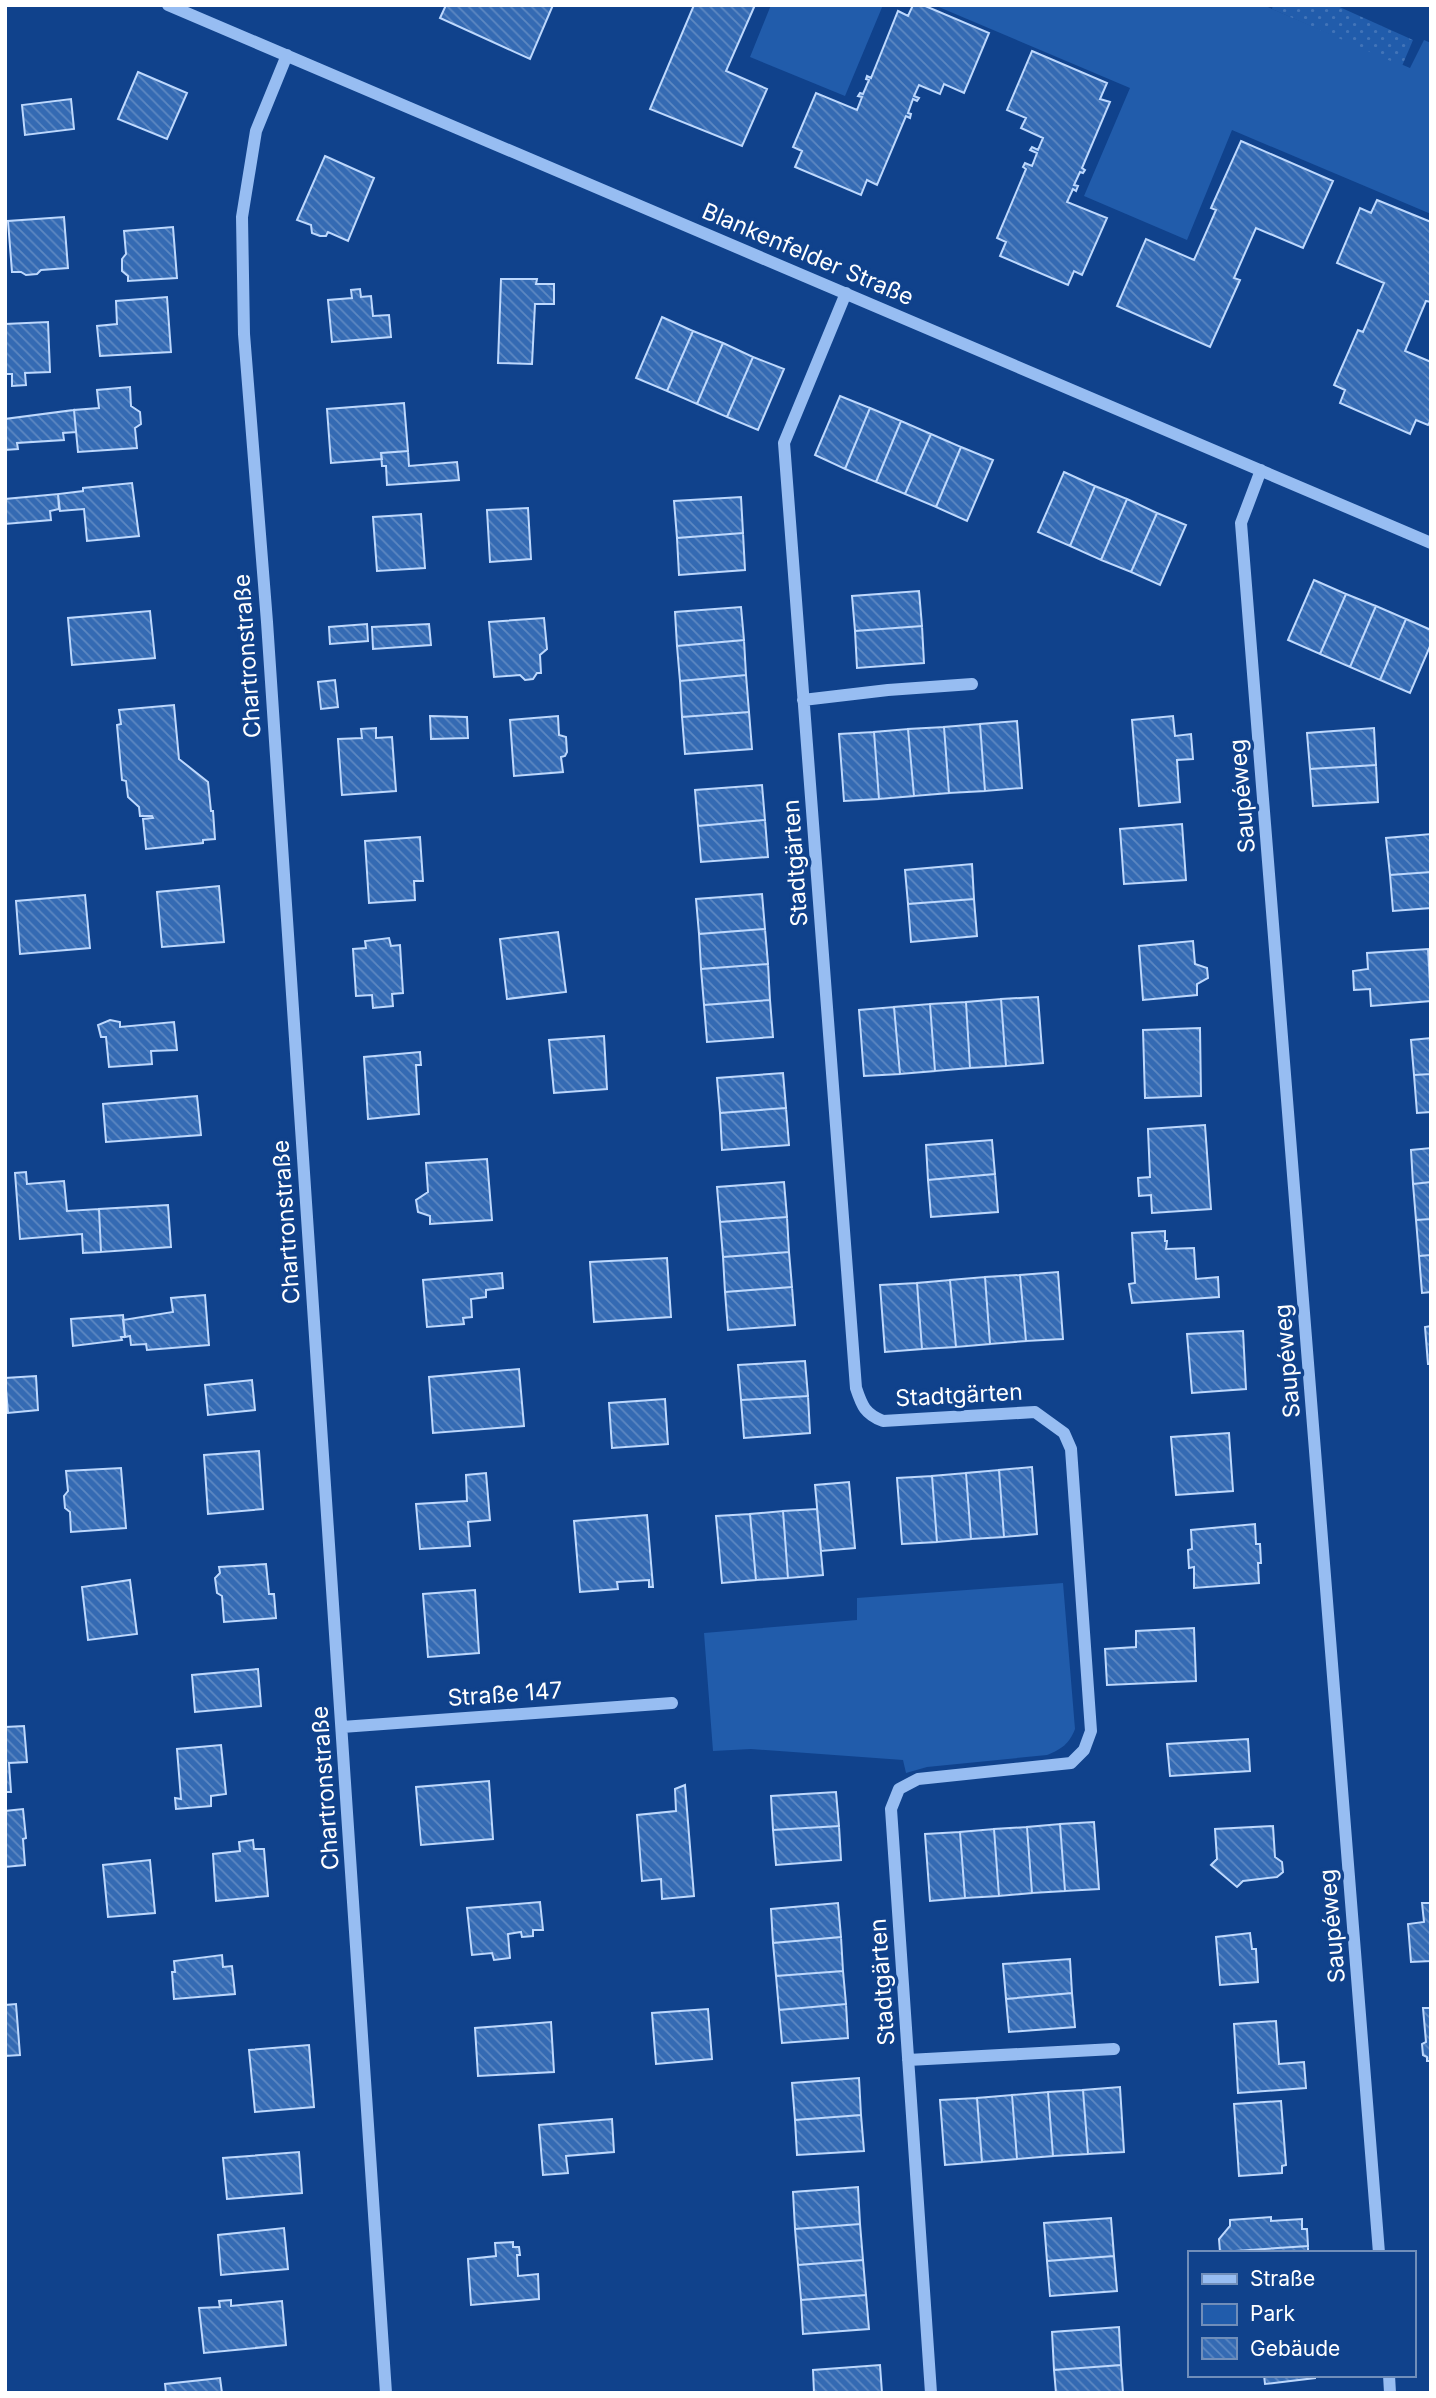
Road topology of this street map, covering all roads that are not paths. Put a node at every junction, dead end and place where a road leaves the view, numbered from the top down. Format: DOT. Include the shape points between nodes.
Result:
graph roads {
  1 [pos="168,5"];
  2 [pos="287,55"];
  3 [pos="846,293"];
  4 [pos="1261,470"];
  5 [pos="1431,543"];
  6 [pos="972,684"];
  7 [pos="803,700"];
  8 [pos="672,1703"];
  9 [pos="342,1727"];
  10 [pos="1114,2049"];
  11 [pos="908,2060"];
  12 [pos="1379,2251"];
  13 [pos="386,2393"];
  14 [pos="932,2393"];
  1 -- 2 [label="street, Blankenfelder Straße"];
  2 -- 3 [label="street, Blankenfelder Straße"];
  2 -- 9 [label="street, Chartronstraße" via="256,131 242,217 244,334"];
  3 -- 4 [label="street, Blankenfelder Straße"];
  3 -- 7 [label="street, Stadtgärten" via="785,443"];
  4 -- 5 [label="street, Blankenfelder Straße"];
  4 -- 12 [label="street, Saupéweg" via="1241,523"];
  6 -- 7 [label="street"];
  7 -- 11 [label="street, Stadtgärten" via="858,1396 871,1416 883,1421 1035,1412 1065,1433 1071,1449 1091,1731 1084,1750 1071,1763 918,1779 899,1789 891,1809"];
  8 -- 9 [label="street, Straße 147"];
  9 -- 13 [label="street, Chartronstraße"];
  10 -- 11 [label="street"];
  11 -- 14 [label="street, Stadtgärten"];
}
